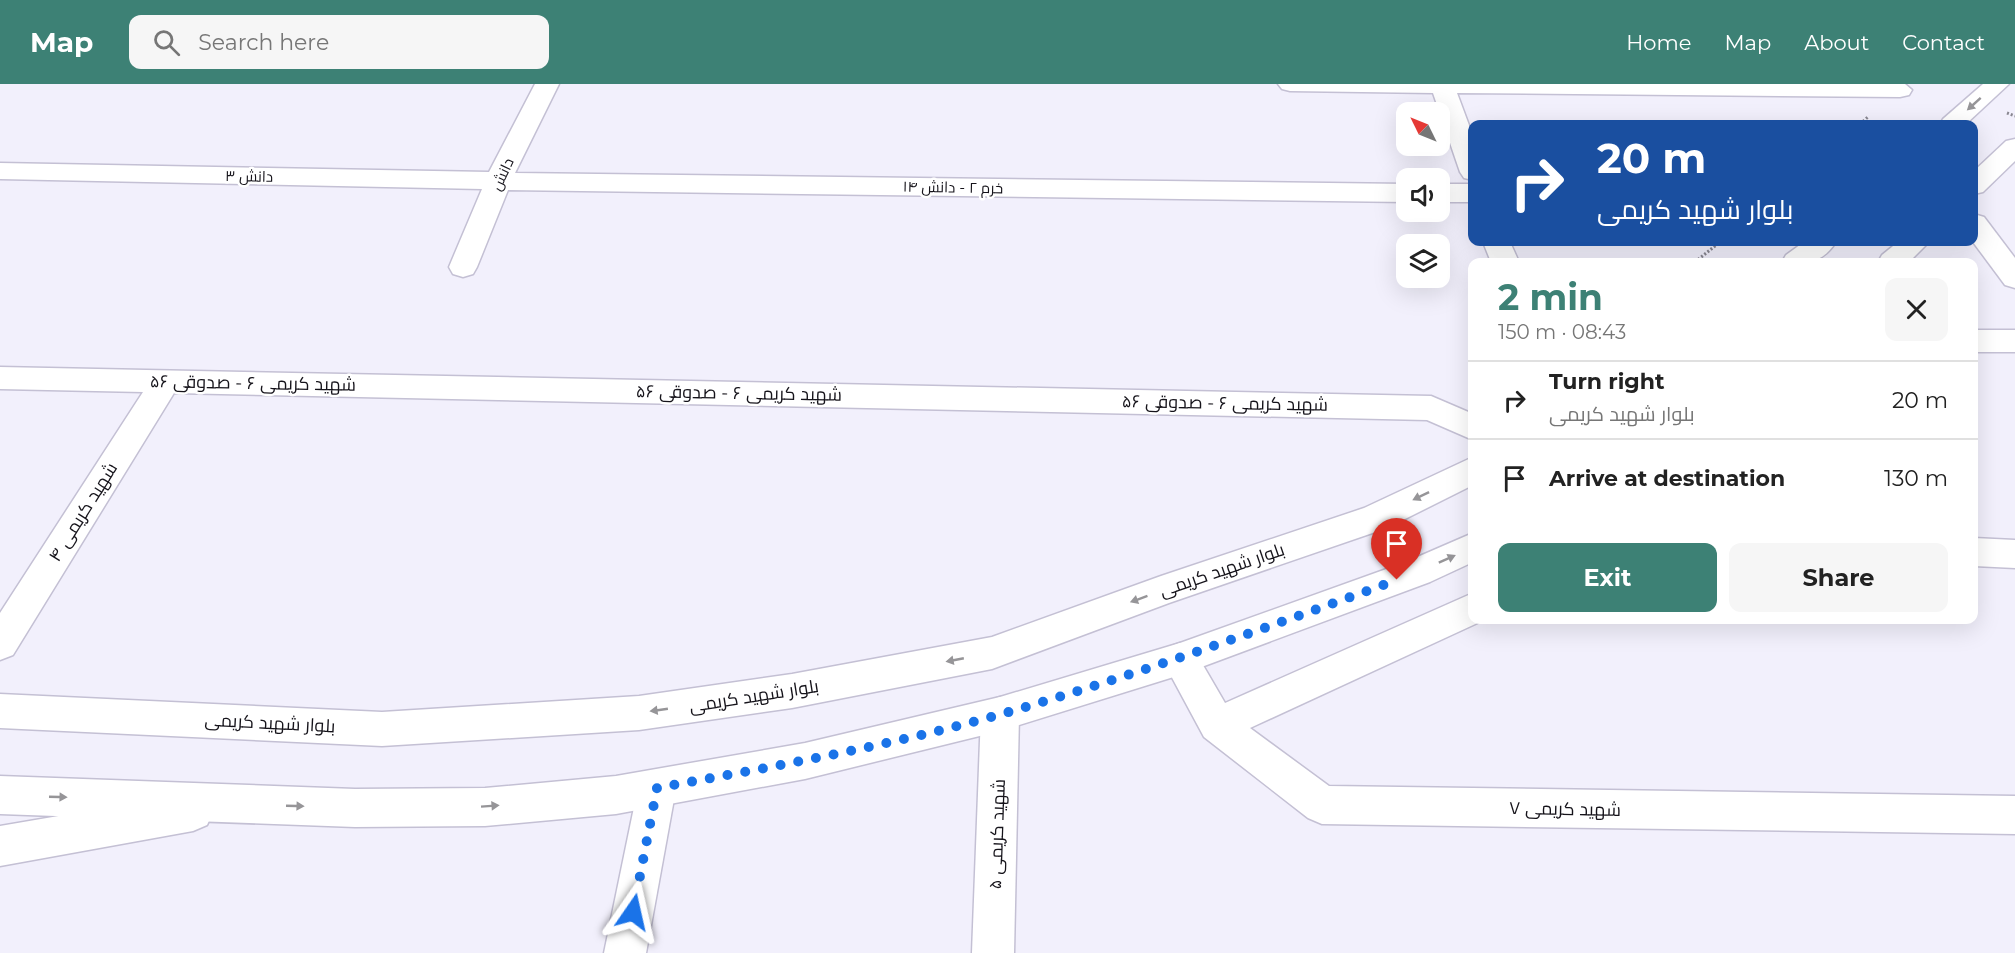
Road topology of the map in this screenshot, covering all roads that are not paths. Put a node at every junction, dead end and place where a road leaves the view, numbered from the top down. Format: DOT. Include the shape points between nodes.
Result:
graph roads {
  1 [pos="547,84"];
  2 [pos="1290,84"];
  3 [pos="1997,84"];
  4 [pos="1442,85"];
  5 [pos="1900,90"];
  6 [pos="1956,120"];
  7 [pos="2015,147"];
  8 [pos="1468,158"];
  9 [pos="0,171"];
  10 [pos="498,181"];
  11 [pos="1978,182"];
  12 [pos="1396,193"];
  13 [pos="1450,193"];
  14 [pos="1468,194"];
  15 [pos="1978,228"];
  16 [pos="1817,246"];
  17 [pos="1910,246"];
  18 [pos="1801,258"];
  19 [pos="1897,258"];
  20 [pos="463,267"];
  21 [pos="2013,272"];
  22 [pos="1978,341"];
  23 [pos="2015,341"];
  24 [pos="0,378"];
  25 [pos="166,381"];
  26 [pos="1468,426"];
  27 [pos="1468,472"];
  28 [pos="1468,549"];
  29 [pos="1978,552"];
  30 [pos="2015,554"];
  31 [pos="1468,610"];
  32 [pos="0,644"];
  33 [pos="1180,659"];
  34 [pos="0,711"];
  35 [pos="1000,714"];
  36 [pos="1217,724"];
  37 [pos="657,788"];
  38 [pos="0,795"];
  39 [pos="244,804"];
  40 [pos="2015,815"];
  41 [pos="0,846"];
  42 [pos="625,953"];
  43 [pos="993,953"];
  1 -- 10 [label="street, دانش"];
  2 -- 4 [label="street"];
  3 -- 6 [label="street, one-way"];
  4 -- 5 [label="street"];
  4 -- 8 [label="street"];
  7 -- 11 [label="street"];
  9 -- 10 [label="street, دانش ۳"];
  10 -- 12 [label="street, خرم ۲ - دانش ۱۴"];
  10 -- 20 [label="street, دانش"];
  13 -- 14 [label="street"];
  15 -- 21 [label="street"];
  16 -- 18 [label="street"];
  17 -- 19 [label="street"];
  22 -- 23 [label="street"];
  24 -- 25 [label="street, شهید کریمی ۶ - صدوقی ۵۶"];
  25 -- 26 [label="street, شهید کریمی ۶ - صدوقی ۵۶" via="1431,408"];
  25 -- 32 [label="street, شهید کریمی ۴"];
  27 -- 34 [label="street, بلوار شهید کریمی, one-way" via="1375,518 992,653 792,691 639,713 382,729"];
  33 -- 28 [label="street, one-way" via="1418,572"];
  29 -- 30 [label="street"];
  31 -- 36 [label="street"];
  33 -- 35 [label="street"];
  33 -- 36 [label="street, شهید کریمی ۷"];
  35 -- 37 [label="street" via="805,761"];
  35 -- 43 [label="street, شهید کریمی ۵"];
  36 -- 40 [label="street, شهید کریمی ۷" via="1322,805"];
  39 -- 37 [label="street, one-way" via="485,807"];
  37 -- 42 [label="street"];
  38 -- 39 [label="street, one-way"];
  39 -- 41 [label="street"];
}
